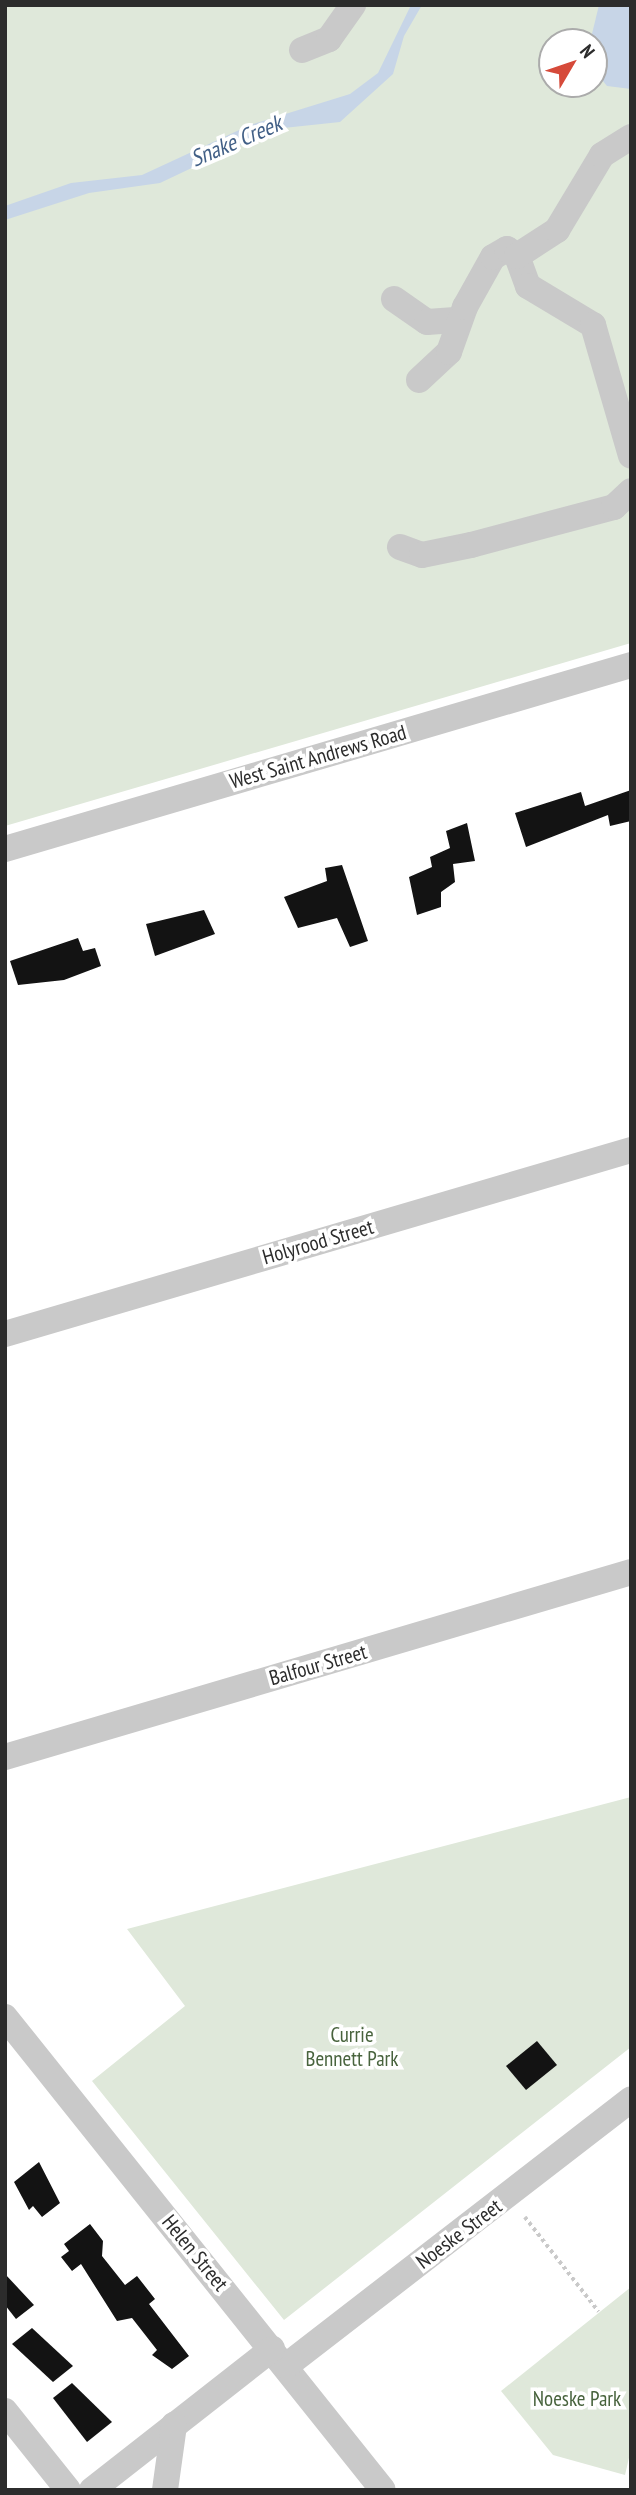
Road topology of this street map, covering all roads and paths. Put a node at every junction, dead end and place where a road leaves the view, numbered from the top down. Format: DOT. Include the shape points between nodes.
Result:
graph roads {
  1 [pos="353,5"];
  2 [pos="302,50"];
  3 [pos="631,137"];
  4 [pos="517,256"];
  5 [pos="394,299"];
  6 [pos="459,320"];
  7 [pos="419,380"];
  8 [pos="631,456"];
  9 [pos="631,491"];
  10 [pos="400,547"];
  11 [pos="631,665"];
  12 [pos="5,849"];
  13 [pos="631,1150"];
  14 [pos="5,1334"];
  15 [pos="631,1572"];
  16 [pos="5,1757"];
  17 [pos="5,2017"];
  18 [pos="631,2099"];
  19 [pos="525,2217"];
  20 [pos="599,2312"];
  21 [pos="279,2358"];
  22 [pos="5,2411"];
  23 [pos="174,2425"];
  24 [pos="68,2490"];
  25 [pos="92,2490"];
  26 [pos="165,2490"];
  27 [pos="383,2490"];
  1 -- 2 [label="street" via="329,39"];
  3 -- 4 [label="street" via="602,155 557,230"];
  4 -- 6 [label="street" via="500,250"];
  4 -- 8 [label="street" via="528,286 593,325"];
  5 -- 6 [label="street" via="427,322"];
  6 -- 7 [label="street" via="449,352"];
  9 -- 10 [label="street" via="614,507 471,545 422,555"];
  11 -- 12 [label="street, West Saint Andrews Road"];
  13 -- 14 [label="street, Holyrood Street"];
  15 -- 16 [label="street, Balfour Street"];
  17 -- 21 [label="street, Helen Street"];
  18 -- 21 [label="street, Noeske Street"];
  19 -- 20 [label="path"];
  21 -- 23 [label="street, Noeske Street"];
  21 -- 27 [label="street, Helen Street"];
  22 -- 24 [label="street"];
  23 -- 25 [label="street, Noeske Street"];
  23 -- 26 [label="street"];
}
